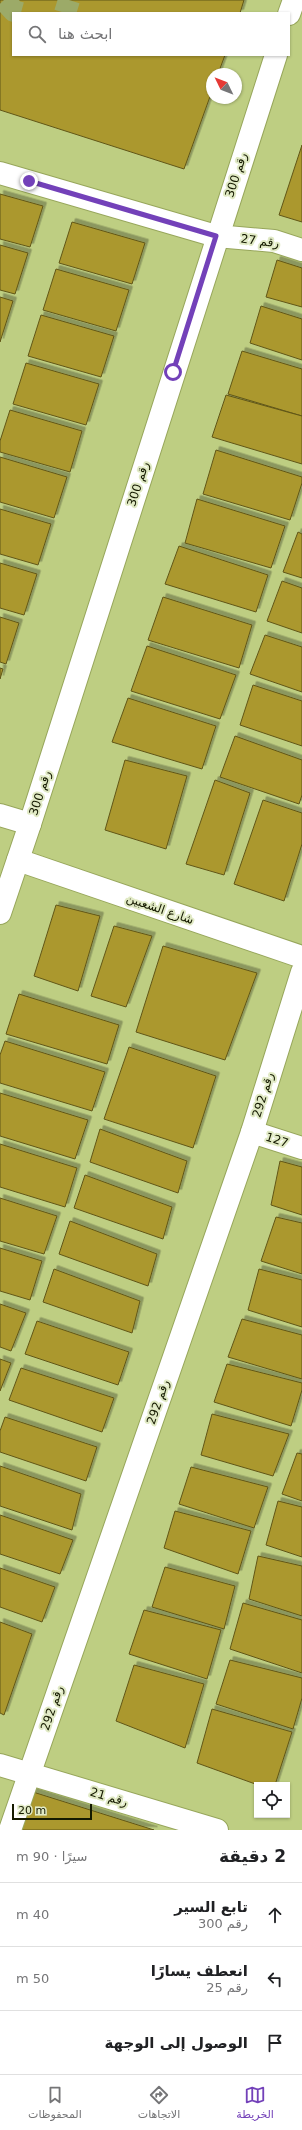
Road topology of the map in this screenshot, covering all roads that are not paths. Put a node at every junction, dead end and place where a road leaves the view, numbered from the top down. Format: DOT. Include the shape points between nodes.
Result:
graph roads {
  1 [pos="294,0"];
  2 [pos="290,12"];
  3 [pos="276,56"];
  4 [pos="0,173"];
  5 [pos="216,236"];
  6 [pos="302,250"];
  7 [pos="0,815"];
  8 [pos="30,824"];
  9 [pos="18,860"];
  10 [pos="0,913"];
  11 [pos="302,957"];
  12 [pos="302,972"];
  13 [pos="252,1132"];
  14 [pos="302,1148"];
  15 [pos="0,1765"];
  16 [pos="30,1774"];
  17 [pos="10,1830"];
  18 [pos="217,1830"];
  1 -- 2 [label="street"];
  3 -- 5 [label="street, رقم 300"];
  4 -- 5 [label="street, رقم 27"];
  5 -- 6 [label="street, رقم 27" via="274,241"];
  5 -- 8 [label="street, رقم 300"];
  7 -- 8 [label="street"];
  8 -- 9 [label="street, رقم 300"];
  9 -- 10 [label="street, رقم 300"];
  9 -- 11 [label="street, شارع الشعبين"];
  12 -- 13 [label="street, رقم 292"];
  13 -- 14 [label="street, 127"];
  13 -- 16 [label="street, رقم 292"];
  15 -- 16 [label="street, رقم 21"];
  16 -- 17 [label="street, رقم 292"];
  16 -- 18 [label="street, رقم 21"];
}
